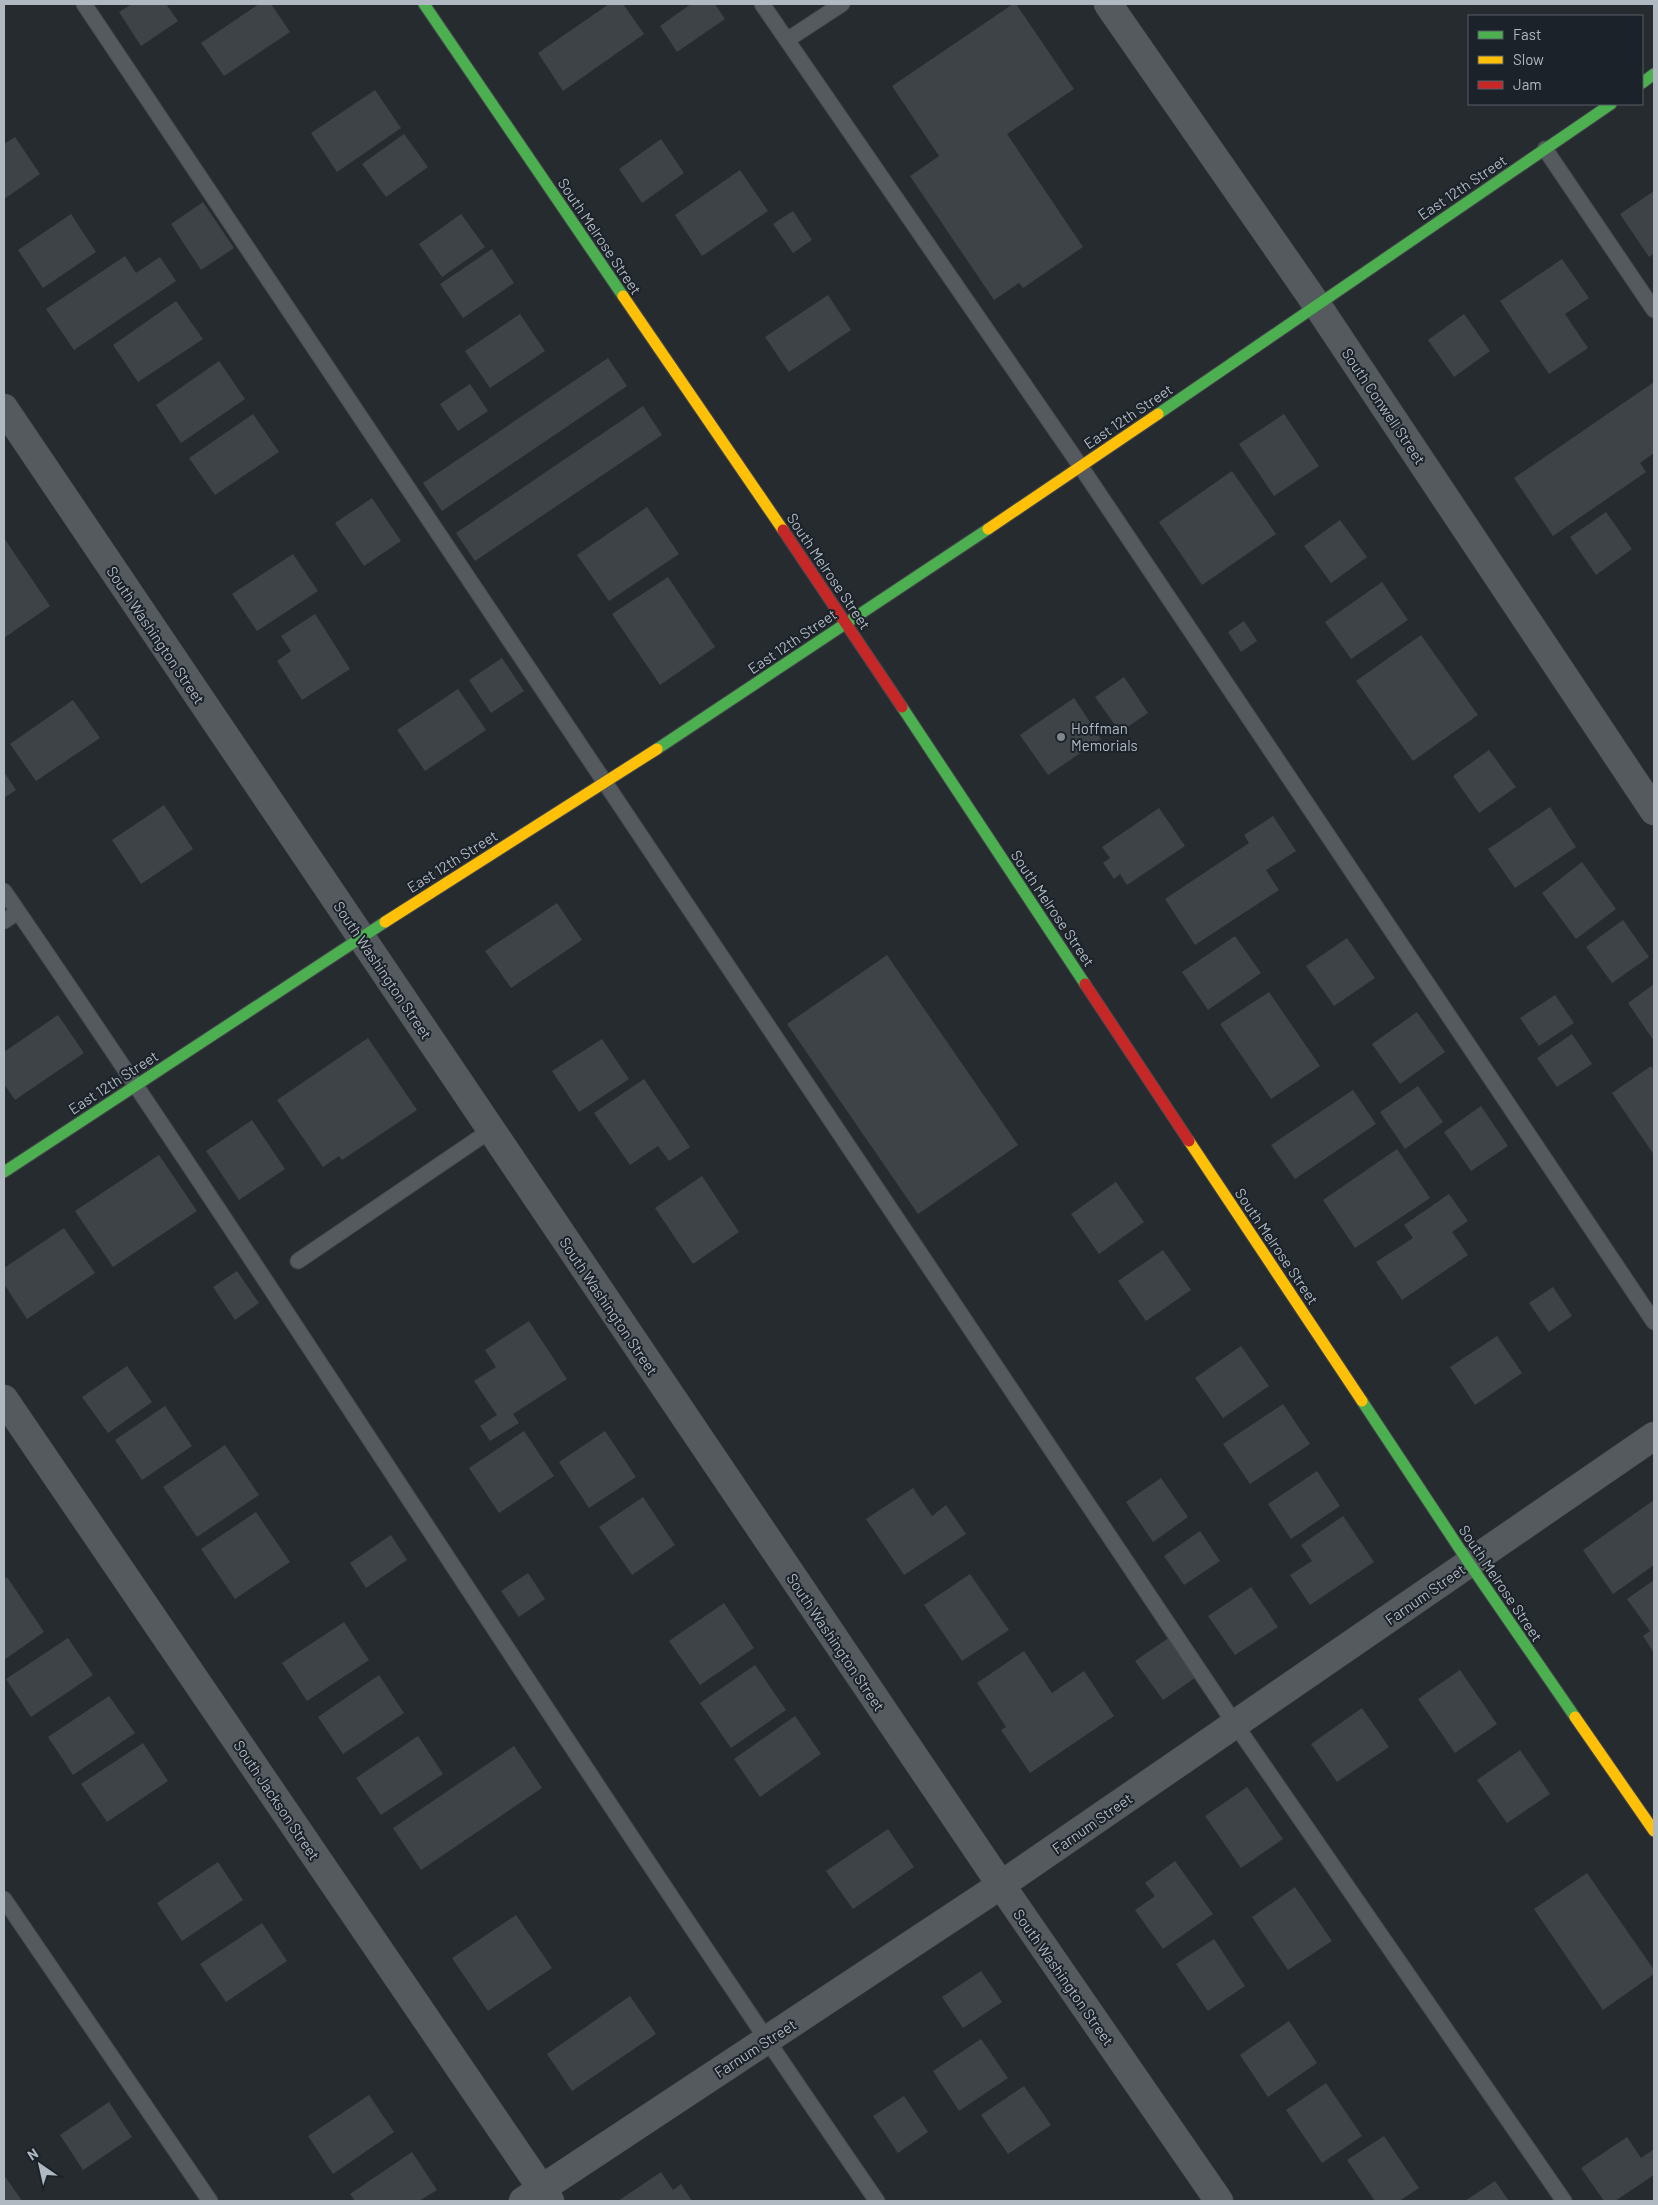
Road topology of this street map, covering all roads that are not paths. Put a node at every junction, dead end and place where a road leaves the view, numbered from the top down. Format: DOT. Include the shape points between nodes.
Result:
graph roads {
  1 [pos="84,4"];
  2 [pos="424,4"];
  3 [pos="762,4"];
  4 [pos="842,4"];
  5 [pos="1108,4"];
  6 [pos="787,40"];
  7 [pos="1654,74"];
  8 [pos="1643,82"];
  9 [pos="1610,105"];
  10 [pos="1545,149"];
  11 [pos="1317,305"];
  12 [pos="1654,310"];
  13 [pos="4,408"];
  14 [pos="1081,467"];
  15 [pos="846,623"];
  16 [pos="605,783"];
  17 [pos="1654,812"];
  18 [pos="4,891"];
  19 [pos="18,912"];
  20 [pos="4,921"];
  21 [pos="360,937"];
  22 [pos="137,1084"];
  23 [pos="491,1130"];
  24 [pos="4,1172"];
  25 [pos="298,1262"];
  26 [pos="1654,1322"];
  27 [pos="4,1399"];
  28 [pos="1654,1436"];
  29 [pos="1469,1563"];
  30 [pos="1235,1724"];
  31 [pos="1654,1831"];
  32 [pos="1001,1885"];
  33 [pos="4,1899"];
  34 [pos="766,2041"];
  35 [pos="538,2197"];
  36 [pos="210,2201"];
  37 [pos="876,2201"];
  38 [pos="1219,2201"];
  39 [pos="1564,2201"];
  1 -- 16 [label="lane"];
  2 -- 15 [label="street, South Melrose Street"];
  3 -- 6 [label="lane"];
  4 -- 6 [label="lane"];
  5 -- 11 [label="street, South Conwell Street"];
  6 -- 14 [label="lane"];
  7 -- 8 [label="street"];
  9 -- 10 [label="street, East 12th Street"];
  10 -- 11 [label="street, East 12th Street"];
  10 -- 12 [label="lane"];
  11 -- 14 [label="street, East 12th Street"];
  11 -- 17 [label="street, South Conwell Street"];
  13 -- 21 [label="street, South Washington Street"];
  14 -- 15 [label="street, East 12th Street"];
  14 -- 26 [label="lane"];
  15 -- 16 [label="street, East 12th Street"];
  15 -- 29 [label="street, South Melrose Street"];
  16 -- 21 [label="street, East 12th Street"];
  16 -- 30 [label="lane"];
  18 -- 19 [label="lane"];
  19 -- 20 [label="lane"];
  19 -- 22 [label="lane"];
  21 -- 22 [label="street, East 12th Street"];
  21 -- 23 [label="street, South Washington Street"];
  22 -- 24 [label="street, East 12th Street"];
  22 -- 34 [label="lane"];
  23 -- 25 [label="lane"];
  23 -- 32 [label="street, South Washington Street"];
  27 -- 35 [label="street, South Jackson Street"];
  28 -- 29 [label="street, Farnum Street"];
  29 -- 30 [label="street, Farnum Street"];
  29 -- 31 [label="street, South Melrose Street"];
  30 -- 32 [label="street, Farnum Street"];
  30 -- 39 [label="lane"];
  32 -- 34 [label="street, Farnum Street"];
  32 -- 38 [label="street, South Washington Street"];
  33 -- 36 [label="lane"];
  34 -- 35 [label="street, Farnum Street"];
  34 -- 37 [label="lane"];
}
